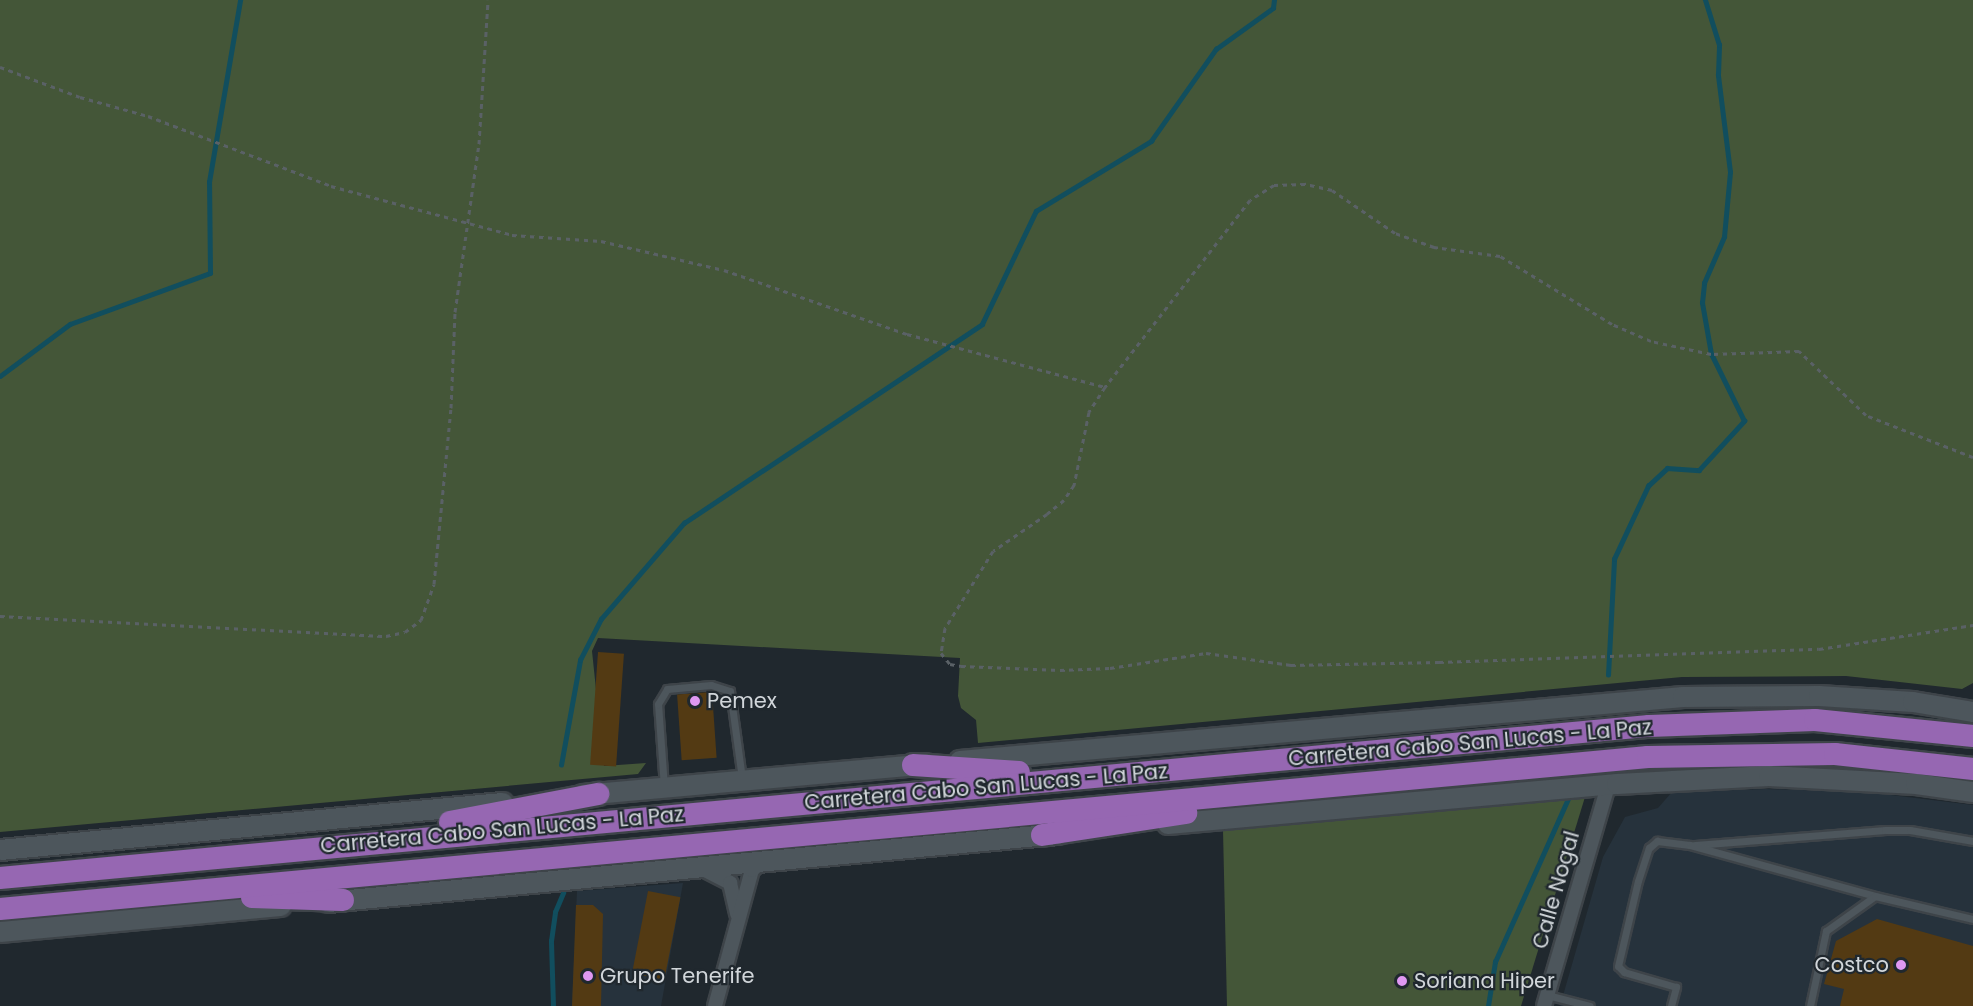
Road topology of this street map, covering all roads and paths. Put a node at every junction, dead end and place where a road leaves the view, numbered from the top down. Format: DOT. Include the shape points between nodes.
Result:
graph roads {
  1 [pos="488,0"];
  2 [pos="0,68"];
  3 [pos="470,223"];
  4 [pos="1105,387"];
  5 [pos="1973,457"];
  6 [pos="0,616"];
  7 [pos="1973,625"];
  8 [pos="1973,712"];
  9 [pos="1973,736"];
  10 [pos="913,765"];
  11 [pos="1973,769"];
  12 [pos="1125,775"];
  13 [pos="742,781"];
  14 [pos="1346,784"];
  15 [pos="1608,785"];
  16 [pos="664,788"];
  17 [pos="1973,792"];
  18 [pos="598,794"];
  19 [pos="1042,835"];
  20 [pos="1973,841"];
  21 [pos="1690,845"];
  22 [pos="315,848"];
  23 [pos="0,850"];
  24 [pos="762,861"];
  25 [pos="699,867"];
  26 [pos="0,878"];
  27 [pos="164,894"];
  28 [pos="1875,896"];
  29 [pos="343,900"];
  30 [pos="0,909"];
  31 [pos="1973,919"];
  32 [pos="737,925"];
  33 [pos="0,932"];
  34 [pos="1546,1001"];
  35 [pos="715,1006"];
  36 [pos="1590,1006"];
  37 [pos="1671,1006"];
  38 [pos="1810,1006"];
  1 -- 3 [label="path" via="485,76"];
  2 -- 3 [label="path" via="157,120 331,186"];
  3 -- 4 [label="path" via="524,237 601,241 724,270 907,334"];
  3 -- 6 [label="path" via="455,312 452,408 434,584 421,620 405,632 386,636"];
  4 -- 5 [label="path" via="1250,200 1274,185 1297,183 1332,190 1395,233 1434,247 1500,256 1612,324 1651,341 1711,354 1799,351 1866,416"];
  4 -- 7 [label="path" via="1089,412 1074,485 1064,500 993,551 945,628 941,653 950,664 1083,670 1206,653 1291,665 1819,649"];
  8 -- 10 [label="main road" via="1913,702 1820,696 1683,697"];
  9 -- 12 [label="highway, Carretera Cabo San Lucas - La Paz" via="1878,724 1750,720"];
  10 -- 12 [label="highway" via="1013,772 1072,768"];
  10 -- 13 [label="main road"];
  11 -- 14 [label="highway, Carretera Cabo San Lucas - La Paz" via="1835,754 1725,753"];
  12 -- 22 [label="highway, Carretera Cabo San Lucas - La Paz"];
  13 -- 16 [label="main road"];
  13 -- 16 [label="lane" via="734,698 723,686 666,689 658,698"];
  14 -- 19 [label="highway" via="1249,806"];
  14 -- 27 [label="highway, Carretera Cabo San Lucas - La Paz"];
  15 -- 17 [label="main road" via="1769,776 1916,784"];
  15 -- 19 [label="main road"];
  15 -- 34 [label="street, Calle Nogal"];
  16 -- 18 [label="main road"];
  18 -- 22 [label="highway"];
  18 -- 23 [label="main road"];
  19 -- 24 [label="main road"];
  20 -- 21 [label="lane" via="1910,830 1885,830"];
  21 -- 28 [label="lane"];
  21 -- 37 [label="lane" via="1657,841 1649,848 1618,966 1624,972 1676,987"];
  22 -- 26 [label="highway, Carretera Cabo San Lucas - La Paz"];
  24 -- 25 [label="main road"];
  24 -- 32 [label="street" via="752,870"];
  25 -- 29 [label="main road"];
  25 -- 32 [label="street" via="723,877 732,887"];
  27 -- 29 [label="highway"];
  27 -- 30 [label="highway, Carretera Cabo San Lucas - La Paz"];
  28 -- 31 [label="lane"];
  28 -- 38 [label="lane" via="1826,931"];
  29 -- 33 [label="main road"];
  32 -- 35 [label="street"];
  34 -- 36 [label="lane"];
}
